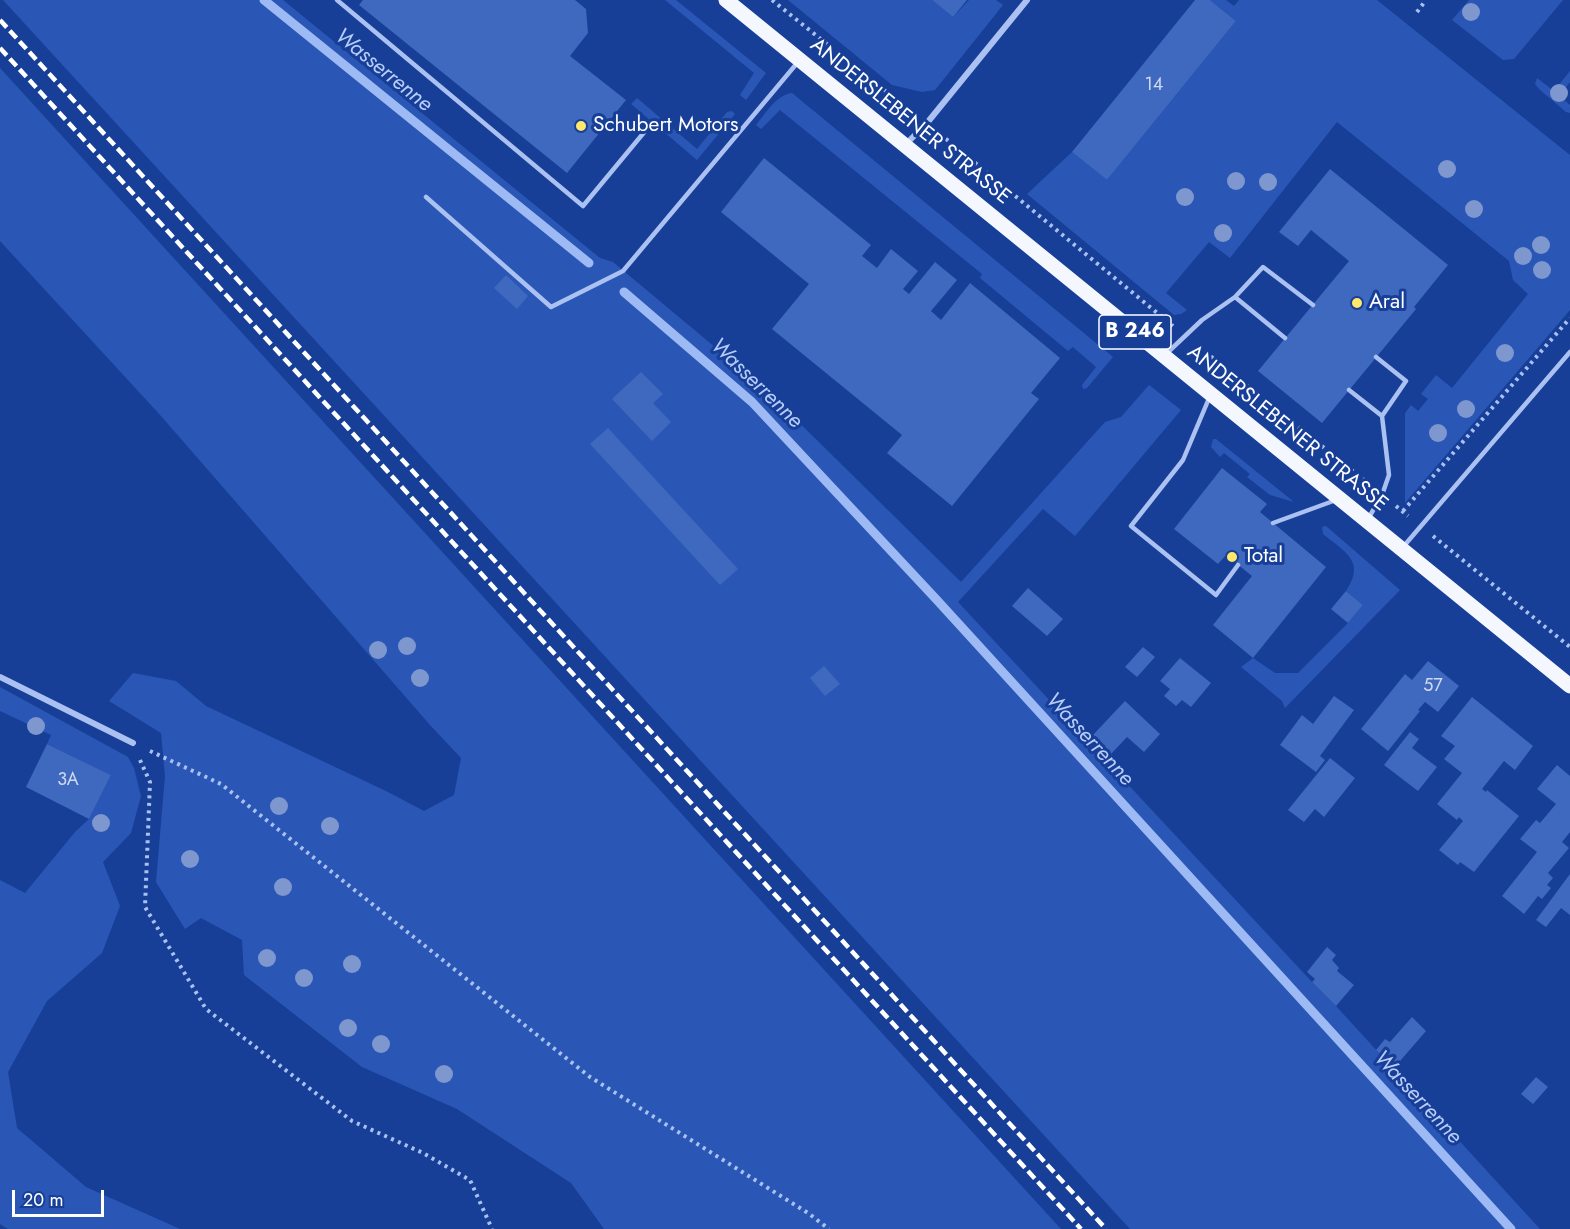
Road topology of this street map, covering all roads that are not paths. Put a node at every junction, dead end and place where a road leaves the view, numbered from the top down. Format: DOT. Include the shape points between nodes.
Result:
graph roads {
  1 [pos="337,0"];
  2 [pos="726,0"];
  3 [pos="1028,0"];
  4 [pos="800,60"];
  5 [pos="646,130"];
  6 [pos="905,146"];
  7 [pos="426,197"];
  8 [pos="1235,297"];
  9 [pos="1313,305"];
  10 [pos="1286,338"];
  11 [pos="1570,352"];
  12 [pos="1164,356"];
  13 [pos="1376,357"];
  14 [pos="1349,390"];
  15 [pos="1211,393"];
  16 [pos="1382,416"];
  17 [pos="1340,498"];
  18 [pos="1367,521"];
  19 [pos="1273,523"];
  20 [pos="1402,549"];
  21 [pos="1238,565"];
  22 [pos="0,677"];
  23 [pos="1570,686"];
  24 [pos="133,743"];
  1 -- 5 [label="lane" via="583,206"];
  2 -- 4 [label="main road, ANDERSLEBENER STRASSE / B 246"];
  3 -- 6 [label="street"];
  4 -- 6 [label="main road, ANDERSLEBENER STRASSE / B 246"];
  4 -- 7 [label="lane" via="623,271 551,307"];
  6 -- 12 [label="main road, ANDERSLEBENER STRASSE / B 246"];
  8 -- 9 [label="lane" via="1263,267"];
  8 -- 10 [label="lane"];
  8 -- 12 [label="lane" via="1202,320"];
  11 -- 20 [label="lane"];
  12 -- 15 [label="main road, ANDERSLEBENER STRASSE / B 246"];
  13 -- 16 [label="lane" via="1406,381"];
  14 -- 16 [label="lane"];
  15 -- 17 [label="main road, ANDERSLEBENER STRASSE / B 246"];
  15 -- 21 [label="lane" via="1183,460 1131,526 1216,595"];
  16 -- 18 [label="lane" via="1389,475"];
  17 -- 18 [label="main road, ANDERSLEBENER STRASSE / B 246"];
  17 -- 19 [label="lane"];
  18 -- 20 [label="main road, ANDERSLEBENER STRASSE / B 246"];
  20 -- 23 [label="main road, ANDERSLEBENER STRASSE / B 246"];
  22 -- 24 [label="street"];
}
